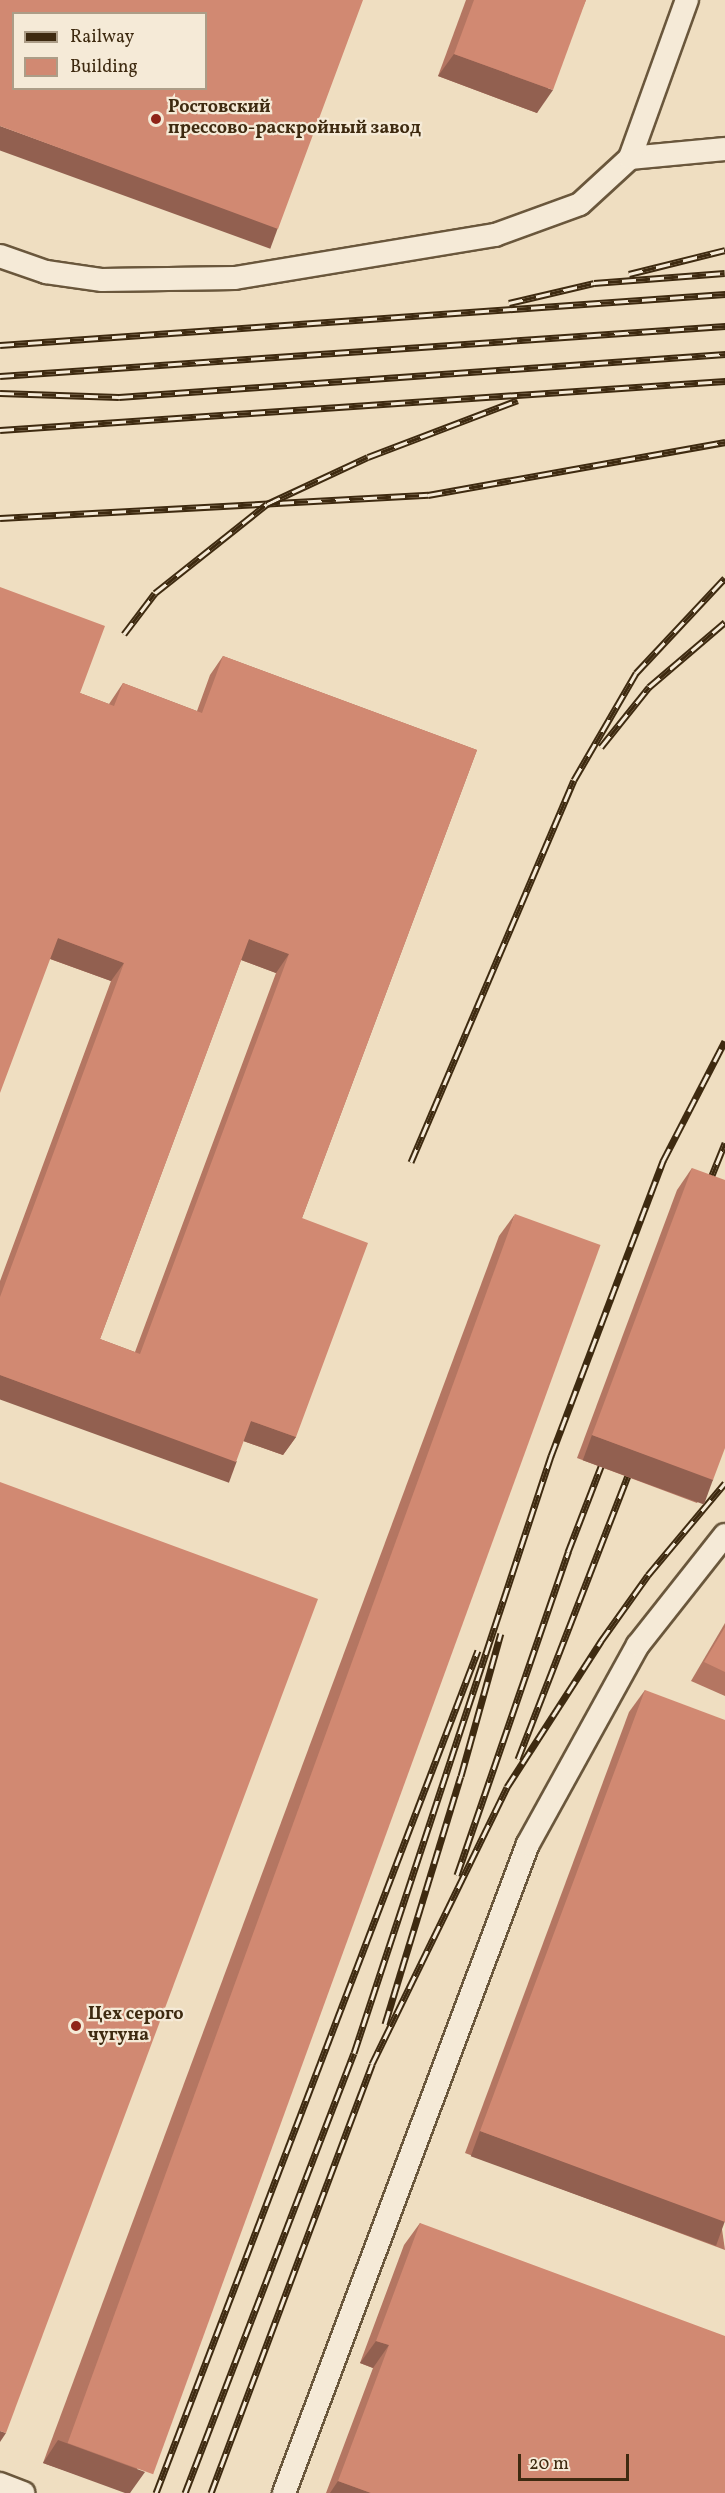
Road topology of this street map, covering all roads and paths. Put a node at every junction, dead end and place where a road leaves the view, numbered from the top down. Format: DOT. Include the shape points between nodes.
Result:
graph roads {
  1 [pos="687,0"];
  2 [pos="725,149"];
  3 [pos="630,159"];
  4 [pos="0,256"];
  5 [pos="725,1534"];
  6 [pos="0,2484"];
  7 [pos="23,2493"];
  8 [pos="284,2493"];
  1 -- 3 [label="lane"];
  2 -- 3 [label="lane"];
  3 -- 4 [label="lane" via="580,204 495,235 235,278 102,280 46,272"];
  5 -- 8 [label="lane" via="638,1645 528,1844"];
  6 -- 7 [label="lane"];
}
